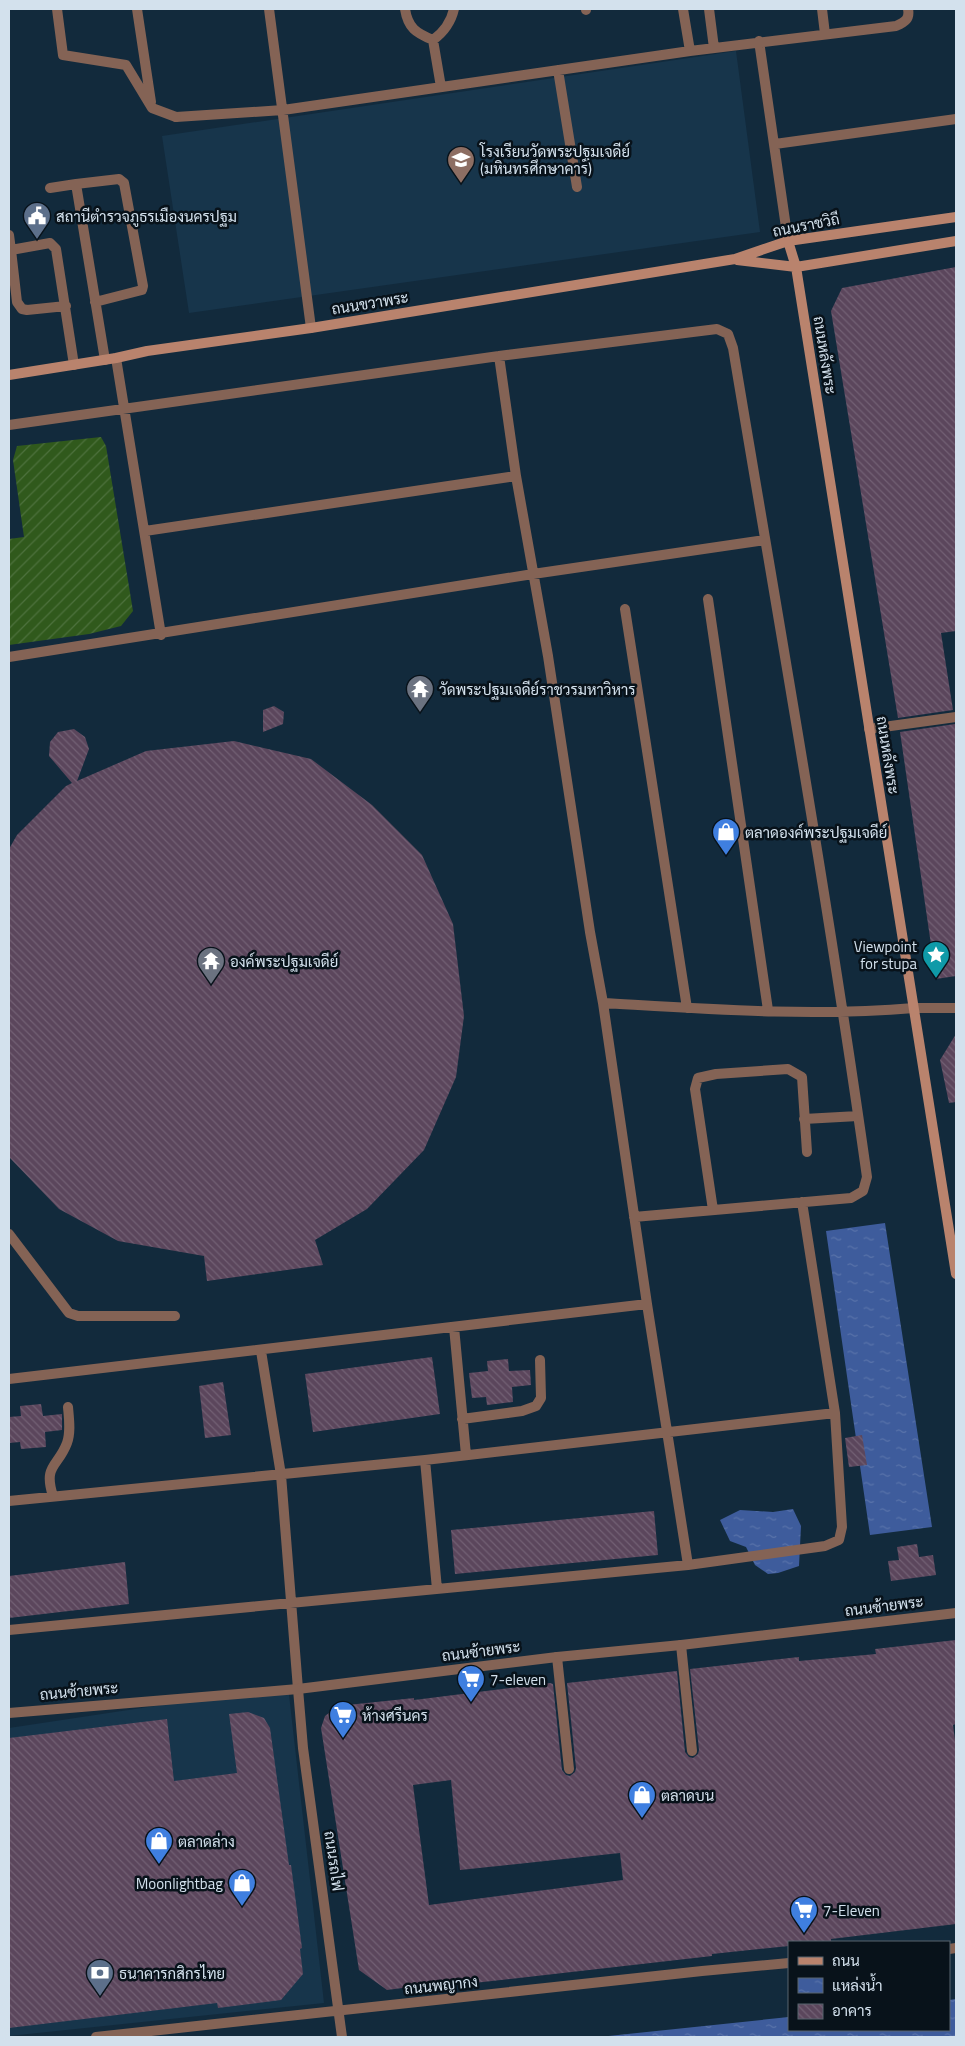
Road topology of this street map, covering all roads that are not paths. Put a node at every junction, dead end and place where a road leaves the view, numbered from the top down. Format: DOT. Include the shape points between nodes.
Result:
graph roads {
  1 [pos="57,9"];
  2 [pos="137,9"];
  3 [pos="269,9"];
  4 [pos="404,9"];
  5 [pos="454,9"];
  6 [pos="683,9"];
  7 [pos="709,9"];
  8 [pos="822,9"];
  9 [pos="908,9"];
  10 [pos="825,34"];
  11 [pos="433,40"];
  12 [pos="759,42"];
  13 [pos="714,48"];
  14 [pos="690,51"];
  15 [pos="558,70"];
  16 [pos="441,87"];
  17 [pos="152,108"];
  18 [pos="283,110"];
  19 [pos="956,119"];
  20 [pos="775,144"];
  21 [pos="76,184"];
  22 [pos="577,187"];
  23 [pos="50,188"];
  24 [pos="956,217"];
  25 [pos="9,235"];
  26 [pos="788,241"];
  27 [pos="956,241"];
  28 [pos="11,250"];
  29 [pos="736,259"];
  30 [pos="796,267"];
  31 [pos="95,302"];
  32 [pos="66,306"];
  33 [pos="312,328"];
  34 [pos="499,356"];
  35 [pos="116,358"];
  36 [pos="105,360"];
  37 [pos="74,365"];
  38 [pos="9,375"];
  39 [pos="125,409"];
  40 [pos="9,425"];
  41 [pos="516,476"];
  42 [pos="145,530"];
  43 [pos="765,540"];
  44 [pos="533,574"];
  45 [pos="708,599"];
  46 [pos="625,609"];
  47 [pos="161,634"];
  48 [pos="9,658"];
  49 [pos="956,717"];
  50 [pos="869,729"];
  51 [pos="603,1003"];
  52 [pos="687,1008"];
  53 [pos="914,1008"];
  54 [pos="956,1008"];
  55 [pos="768,1010"];
  56 [pos="843,1012"];
  57 [pos="858,1116"];
  58 [pos="804,1118"];
  59 [pos="807,1152"];
  60 [pos="802,1202"];
  61 [pos="713,1210"];
  62 [pos="634,1217"];
  63 [pos="9,1234"];
  64 [pos="956,1274"];
  65 [pos="647,1304"];
  66 [pos="175,1316"];
  67 [pos="454,1327"];
  68 [pos="261,1351"];
  69 [pos="540,1360"];
  70 [pos="9,1379"];
  71 [pos="68,1407"];
  72 [pos="835,1413"];
  73 [pos="462,1419"];
  74 [pos="667,1432"];
  75 [pos="466,1455"];
  76 [pos="425,1460"];
  77 [pos="280,1475"];
  78 [pos="53,1496"];
  79 [pos="9,1501"];
  80 [pos="688,1565"];
  81 [pos="437,1589"];
  82 [pos="290,1602"];
  83 [pos="956,1613"];
  84 [pos="9,1630"];
  85 [pos="681,1645"];
  86 [pos="557,1657"];
  87 [pos="298,1689"];
  88 [pos="9,1712"];
  89 [pos="692,1751"];
  90 [pos="569,1770"];
  91 [pos="788,1963"];
  92 [pos="339,2011"];
  93 [pos="96,2037"];
  94 [pos="342,2037"];
  1 -- 17 [label="street" via="63,55 126,65"];
  2 -- 17 [label="street"];
  3 -- 18 [label="street"];
  4 -- 11 [label="street" via="409,24 417,33"];
  5 -- 11 [label="street" via="442,33"];
  6 -- 14 [label="street"];
  7 -- 13 [label="street"];
  8 -- 10 [label="street"];
  9 -- 10 [label="street" via="906,22 896,26"];
  10 -- 12 [label="street"];
  11 -- 16 [label="street"];
  12 -- 13 [label="street"];
  12 -- 20 [label="street"];
  13 -- 14 [label="street"];
  14 -- 15 [label="street"];
  15 -- 16 [label="street"];
  15 -- 22 [label="street"];
  16 -- 18 [label="street"];
  17 -- 18 [label="street" via="176,118"];
  18 -- 33 [label="street"];
  19 -- 20 [label="street"];
  20 -- 26 [label="street"];
  21 -- 23 [label="street"];
  21 -- 31 [label="street"];
  21 -- 31 [label="street" via="122,180 143,286 138,292"];
  24 -- 26 [label="main road, ถนนราชวิถี"];
  25 -- 28 [label="street"];
  26 -- 29 [label="main road, ถนนราชวิถี"];
  26 -- 30 [label="main road, ถนนหลังพระ"];
  27 -- 30 [label="main road"];
  28 -- 32 [label="street" via="17,302 22,308"];
  28 -- 32 [label="street" via="41,243 50,243 56,249"];
  29 -- 30 [label="main road"];
  29 -- 33 [label="main road, ถนนขวาพระ"];
  30 -- 50 [label="main road, ถนนหลังพระ"];
  31 -- 36 [label="street"];
  32 -- 37 [label="street"];
  33 -- 35 [label="main road, ถนนขวาพระ"];
  34 -- 39 [label="street"];
  34 -- 41 [label="street"];
  34 -- 43 [label="street" via="718,329 728,334"];
  35 -- 36 [label="main road, ถนนขวาพระ"];
  35 -- 39 [label="street"];
  36 -- 37 [label="main road, ถนนขวาพระ"];
  37 -- 38 [label="main road, ถนนขวาพระ"];
  39 -- 40 [label="street"];
  39 -- 42 [label="street"];
  41 -- 42 [label="street"];
  41 -- 44 [label="street"];
  42 -- 47 [label="street"];
  43 -- 44 [label="street"];
  43 -- 56 [label="street"];
  44 -- 47 [label="street"];
  44 -- 51 [label="street"];
  45 -- 55 [label="street"];
  46 -- 52 [label="street"];
  47 -- 48 [label="street"];
  49 -- 50 [label="street"];
  50 -- 53 [label="main road, ถนนหลังพระ"];
  51 -- 52 [label="street"];
  51 -- 62 [label="street"];
  52 -- 55 [label="street"];
  53 -- 54 [label="street"];
  53 -- 56 [label="street"];
  53 -- 64 [label="main road, ถนนหลังพระ"];
  55 -- 56 [label="street"];
  56 -- 57 [label="street"];
  57 -- 58 [label="street"];
  57 -- 60 [label="street" via="867,1177 863,1191 851,1198"];
  58 -- 59 [label="street"];
  58 -- 61 [label="street" via="802,1077 788,1069 698,1078 695,1089"];
  60 -- 61 [label="street"];
  60 -- 72 [label="street"];
  61 -- 62 [label="street"];
  62 -- 65 [label="street"];
  63 -- 66 [label="street" via="69,1313 78,1316"];
  65 -- 67 [label="street"];
  65 -- 74 [label="street"];
  67 -- 68 [label="street"];
  67 -- 73 [label="street"];
  68 -- 70 [label="street"];
  68 -- 77 [label="street, ถนนรถไฟ"];
  69 -- 73 [label="street" via="540,1398 536,1406 522,1411"];
  71 -- 78 [label="street" via="68,1441 52,1466 49,1483"];
  72 -- 74 [label="street"];
  72 -- 80 [label="street" via="842,1527 839,1540 825,1546"];
  73 -- 75 [label="street"];
  74 -- 75 [label="street"];
  74 -- 80 [label="street"];
  75 -- 76 [label="street"];
  76 -- 77 [label="street"];
  76 -- 81 [label="street"];
  77 -- 78 [label="street"];
  77 -- 82 [label="street, ถนนรถไฟ"];
  78 -- 79 [label="street"];
  80 -- 81 [label="street"];
  81 -- 82 [label="street"];
  82 -- 84 [label="street"];
  82 -- 87 [label="street, ถนนรถไฟ"];
  83 -- 85 [label="street, ถนนซ้ายพระ"];
  85 -- 86 [label="street, ถนนซ้ายพระ"];
  85 -- 89 [label="street"];
  86 -- 87 [label="street, ถนนซ้ายพระ"];
  86 -- 90 [label="street"];
  87 -- 88 [label="street, ถนนซ้ายพระ"];
  87 -- 92 [label="street, ถนนรถไฟ"];
  91 -- 92 [label="street, ถนนพญากง"];
  92 -- 93 [label="street, ถนนพญากง"];
  92 -- 94 [label="street, ถนนรถไฟ"];
}
